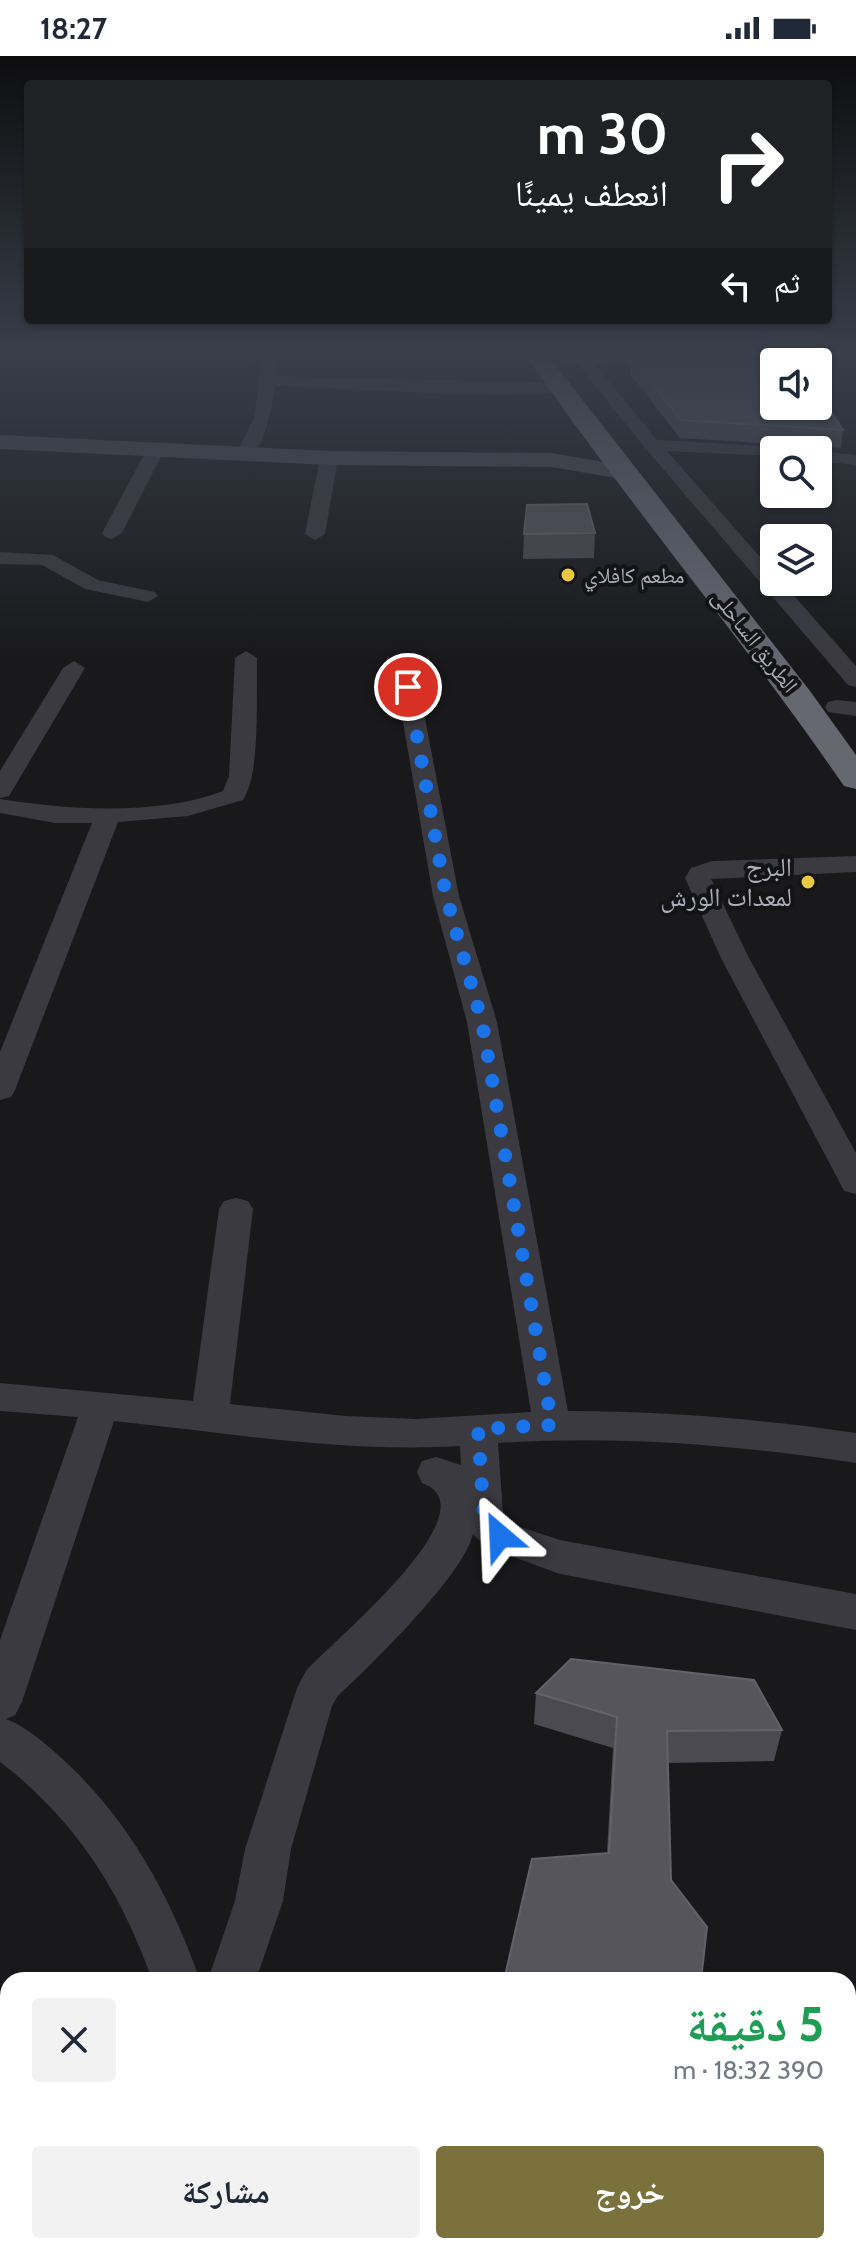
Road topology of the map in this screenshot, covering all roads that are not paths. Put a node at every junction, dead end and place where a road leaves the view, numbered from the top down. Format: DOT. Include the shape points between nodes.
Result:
graph roads {
  1 [pos="153,456"];
  2 [pos="277,456"];
  3 [pos="570,456"];
  4 [pos="610,456"];
  5 [pos="646,456"];
  6 [pos="661,456"];
  7 [pos="832,457"];
  8 [pos="329,458"];
  9 [pos="551,460"];
  10 [pos="856,460"];
  11 [pos="622,472"];
  12 [pos="112,533"];
  13 [pos="315,534"];
  14 [pos="0,558"];
  15 [pos="148,596"];
  16 [pos="821,639"];
  17 [pos="844,639"];
  18 [pos="246,658"];
  19 [pos="74,668"];
  20 [pos="856,680"];
  21 [pos="408,687"];
  22 [pos="846,708"];
  23 [pos="856,731"];
  24 [pos="0,749"];
  25 [pos="26,750"];
  26 [pos="856,779"];
  27 [pos="0,791"];
  28 [pos="0,806"];
  29 [pos="108,815"];
  30 [pos="856,864"];
  31 [pos="0,1090"];
  32 [pos="856,1183"];
  33 [pos="236,1209"];
  34 [pos="0,1397"];
  35 [pos="101,1405"];
  36 [pos="210,1414"];
  37 [pos="552,1425"];
  38 [pos="478,1429"];
  39 [pos="856,1448"];
  40 [pos="436,1472"];
  41 [pos="856,1612"];
  42 [pos="0,1702"];
  43 [pos="0,1736"];
  44 [pos="174,1972"];
  45 [pos="235,1972"];
  1 -- 12 [label="street"];
  2 -- 8 [label="street"];
  3 -- 9 [label="street"];
  4 -- 11 [label="highway, الطريق الساحلى"];
  5 -- 22 [label="highway, الطريق الساحلى"];
  6 -- 16 [label="street"];
  7 -- 10 [label="street"];
  8 -- 9 [label="street"];
  8 -- 13 [label="street"];
  9 -- 11 [label="street"];
  11 -- 26 [label="highway, الطريق الساحلى"];
  14 -- 15 [label="street" via="46,559 92,585"];
  16 -- 17 [label="street"];
  16 -- 20 [label="street"];
  18 -- 29 [label="street" via="241,776 234,795 179,810"];
  19 -- 25 [label="street"];
  21 -- 37 [label="street" via="446,896 482,1022"];
  22 -- 23 [label="highway, الطريق الساحلى"];
  24 -- 25 [label="street"];
  25 -- 27 [label="street"];
  28 -- 29 [label="street" via="55,815"];
  29 -- 31 [label="street"];
  30 -- 32 [label="street" via="712,869 698,878"];
  33 -- 36 [label="street"];
  34 -- 35 [label="street"];
  35 -- 36 [label="street"];
  35 -- 42 [label="street"];
  36 -- 38 [label="street" via="346,1431 415,1434"];
  37 -- 38 [label="street"];
  37 -- 39 [label="street" via="753,1433"];
  38 -- 41 [label="street" via="484,1519 500,1536 560,1557"];
  40 -- 45 [label="street" via="450,1477 459,1491 451,1543 312,1701"];
  43 -- 44 [label="street" via="66,1789 99,1827 136,1883"];
}
